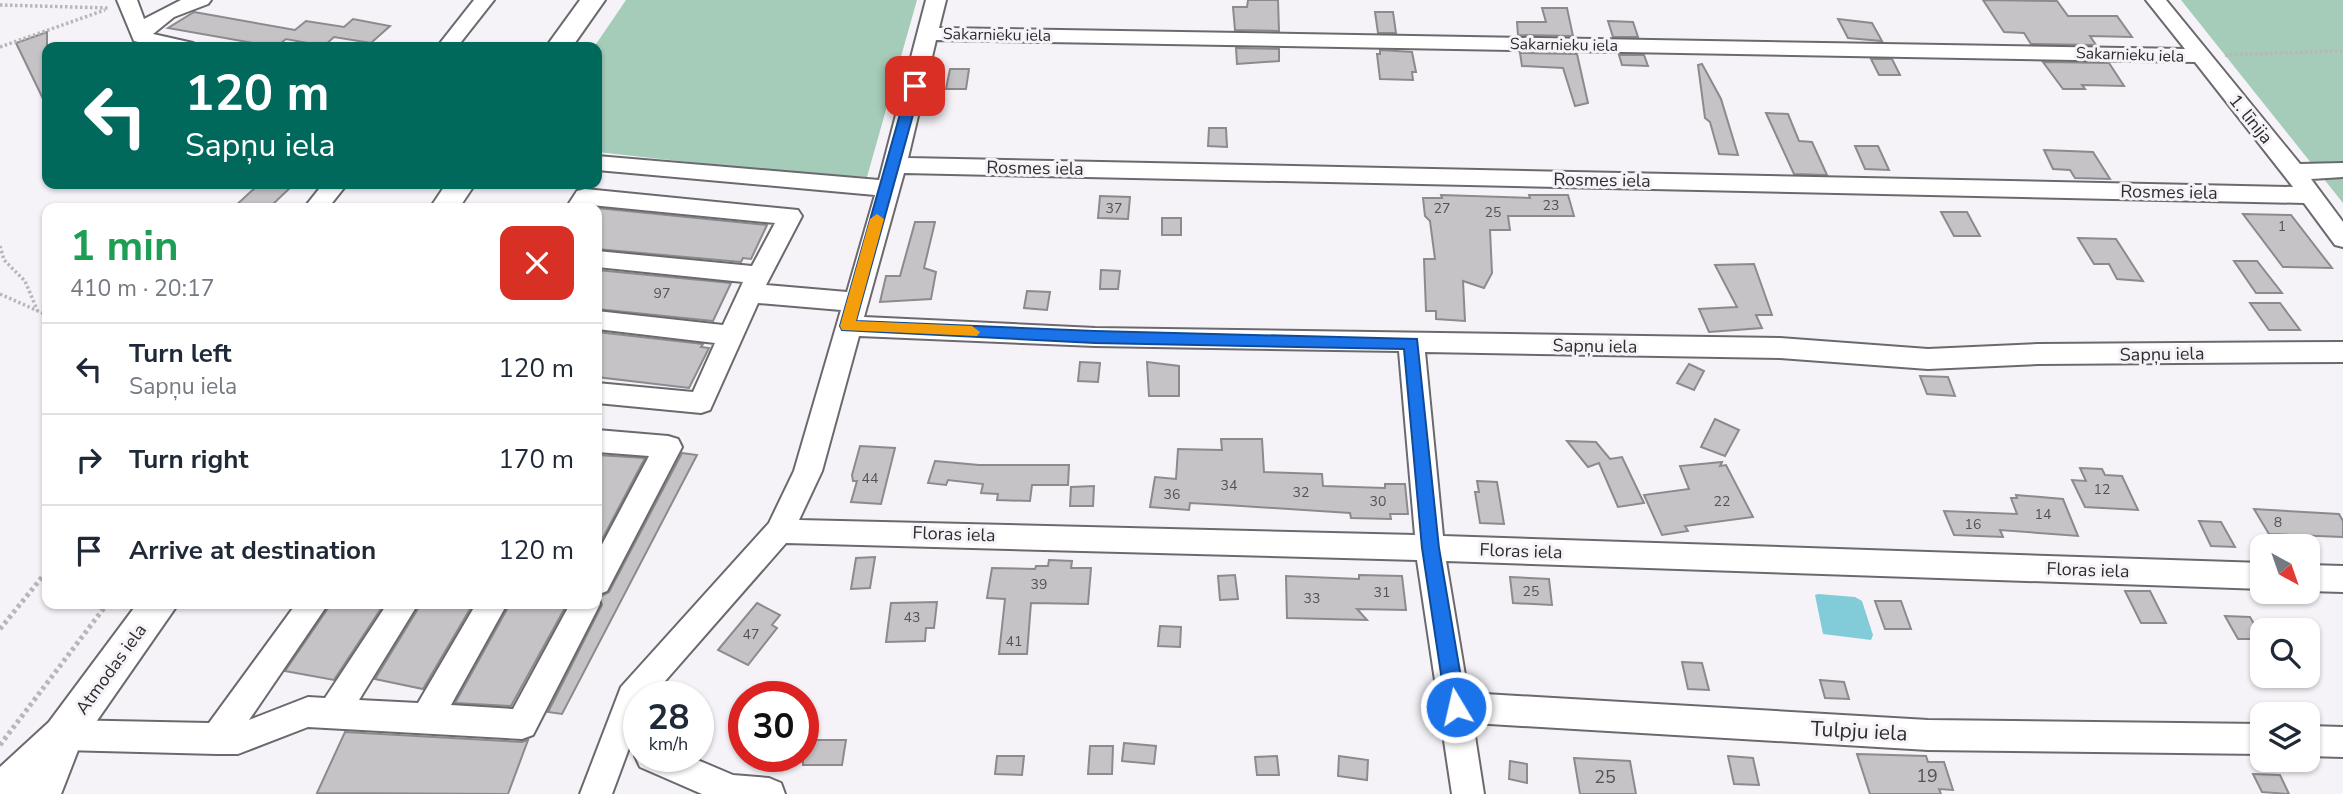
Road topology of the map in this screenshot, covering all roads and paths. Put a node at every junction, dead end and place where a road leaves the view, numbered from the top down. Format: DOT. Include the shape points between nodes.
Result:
graph roads {
  1 [pos="127,0"];
  2 [pos="201,0"];
  3 [pos="484,0"];
  4 [pos="593,0"];
  5 [pos="936,0"];
  6 [pos="2156,0"];
  7 [pos="0,5"];
  8 [pos="928,34"];
  9 [pos="141,37"];
  10 [pos="164,42"];
  11 [pos="451,42"];
  12 [pos="563,42"];
  13 [pos="0,47"];
  14 [pos="2343,51"];
  15 [pos="2199,57"];
  16 [pos="602,163"];
  17 [pos="2343,170"];
  18 [pos="2294,172"];
  19 [pos="890,176"];
  20 [pos="2309,195"];
  21 [pos="581,203"];
  22 [pos="2343,239"];
  23 [pos="0,246"];
  24 [pos="602,259"];
  25 [pos="755,284"];
  26 [pos="0,294"];
  27 [pos="38,312"];
  28 [pos="42,313"];
  29 [pos="850,314"];
  30 [pos="602,321"];
  31 [pos="731,335"];
  32 [pos="1411,344"];
  33 [pos="2343,352"];
  34 [pos="602,393"];
  35 [pos="602,441"];
  36 [pos="779,531"];
  37 [pos="1430,548"];
  38 [pos="602,572"];
  39 [pos="2250,576"];
  40 [pos="42,577"];
  41 [pos="2320,578"];
  42 [pos="2343,579"];
  43 [pos="103,609"];
  44 [pos="155,609"];
  45 [pos="309,609"];
  46 [pos="400,609"];
  47 [pos="489,609"];
  48 [pos="582,609"];
  49 [pos="0,629"];
  50 [pos="647,681"];
  51 [pos="1456,707"];
  52 [pos="333,713"];
  53 [pos="426,719"];
  54 [pos="62,735"];
  55 [pos="217,739"];
  56 [pos="2250,739"];
  57 [pos="2320,741"];
  58 [pos="2343,741"];
  59 [pos="0,745"];
  60 [pos="623,750"];
  61 [pos="688,772"];
  62 [pos="1,794"];
  63 [pos="40,794"];
  64 [pos="596,794"];
  65 [pos="769,794"];
  66 [pos="1468,794"];
  1 -- 9 [label="street"];
  2 -- 9 [label="street" via="148,23"];
  3 -- 11 [label="street"];
  4 -- 12 [label="main road"];
  5 -- 8 [label="street"];
  6 -- 15 [label="street, 1. līnija"];
  7 -- 13 [label="path" via="112,8"];
  8 -- 15 [label="street, Sakarnieku iela"];
  8 -- 19 [label="street"];
  9 -- 10 [label="street"];
  14 -- 15 [label="path"];
  15 -- 18 [label="street, 1. līnija"];
  16 -- 19 [label="street"];
  17 -- 18 [label="street"];
  18 -- 20 [label="street, 1. līnija"];
  19 -- 20 [label="street, Rosmes iela"];
  19 -- 29 [label="street"];
  20 -- 22 [label="street, 1. līnija"];
  21 -- 25 [label="street" via="584,197 790,216"];
  23 -- 27 [label="path" via="4,260 25,281"];
  24 -- 25 [label="street, Sapņu iela"];
  25 -- 29 [label="street, Sapņu iela"];
  25 -- 31 [label="street"];
  26 -- 27 [label="path"];
  27 -- 28 [label="path"];
  29 -- 32 [label="street, Sapņu iela" via="1095,337"];
  29 -- 36 [label="street" via="808,471"];
  30 -- 31 [label="street"];
  31 -- 34 [label="street" via="701,403"];
  32 -- 33 [label="street, Sapņu iela" via="1780,348 1928,359"];
  32 -- 37 [label="street"];
  35 -- 38 [label="street" via="668,447"];
  36 -- 37 [label="street, Floras iela"];
  36 -- 50 [label="street"];
  37 -- 39 [label="street, Floras iela"];
  37 -- 51 [label="street"];
  40 -- 49 [label="path"];
  41 -- 42 [label="street"];
  43 -- 59 [label="path"];
  44 -- 54 [label="main road, Atmodas iela"];
  45 -- 55 [label="street"];
  46 -- 52 [label="street"];
  47 -- 53 [label="street"];
  48 -- 53 [label="street" via="522,724"];
  51 -- 56 [label="street, Tulpju iela" via="1928,735"];
  51 -- 66 [label="street"];
  52 -- 53 [label="street"];
  52 -- 55 [label="street" via="308,712 238,739"];
  54 -- 55 [label="street"];
  54 -- 62 [label="main road, Atmodas iela"];
  54 -- 63 [label="main road, Atmodas iela"];
  57 -- 58 [label="street"];
  60 -- 64 [label="street"];
  61 -- 65 [label="street" via="732,791"];
}
